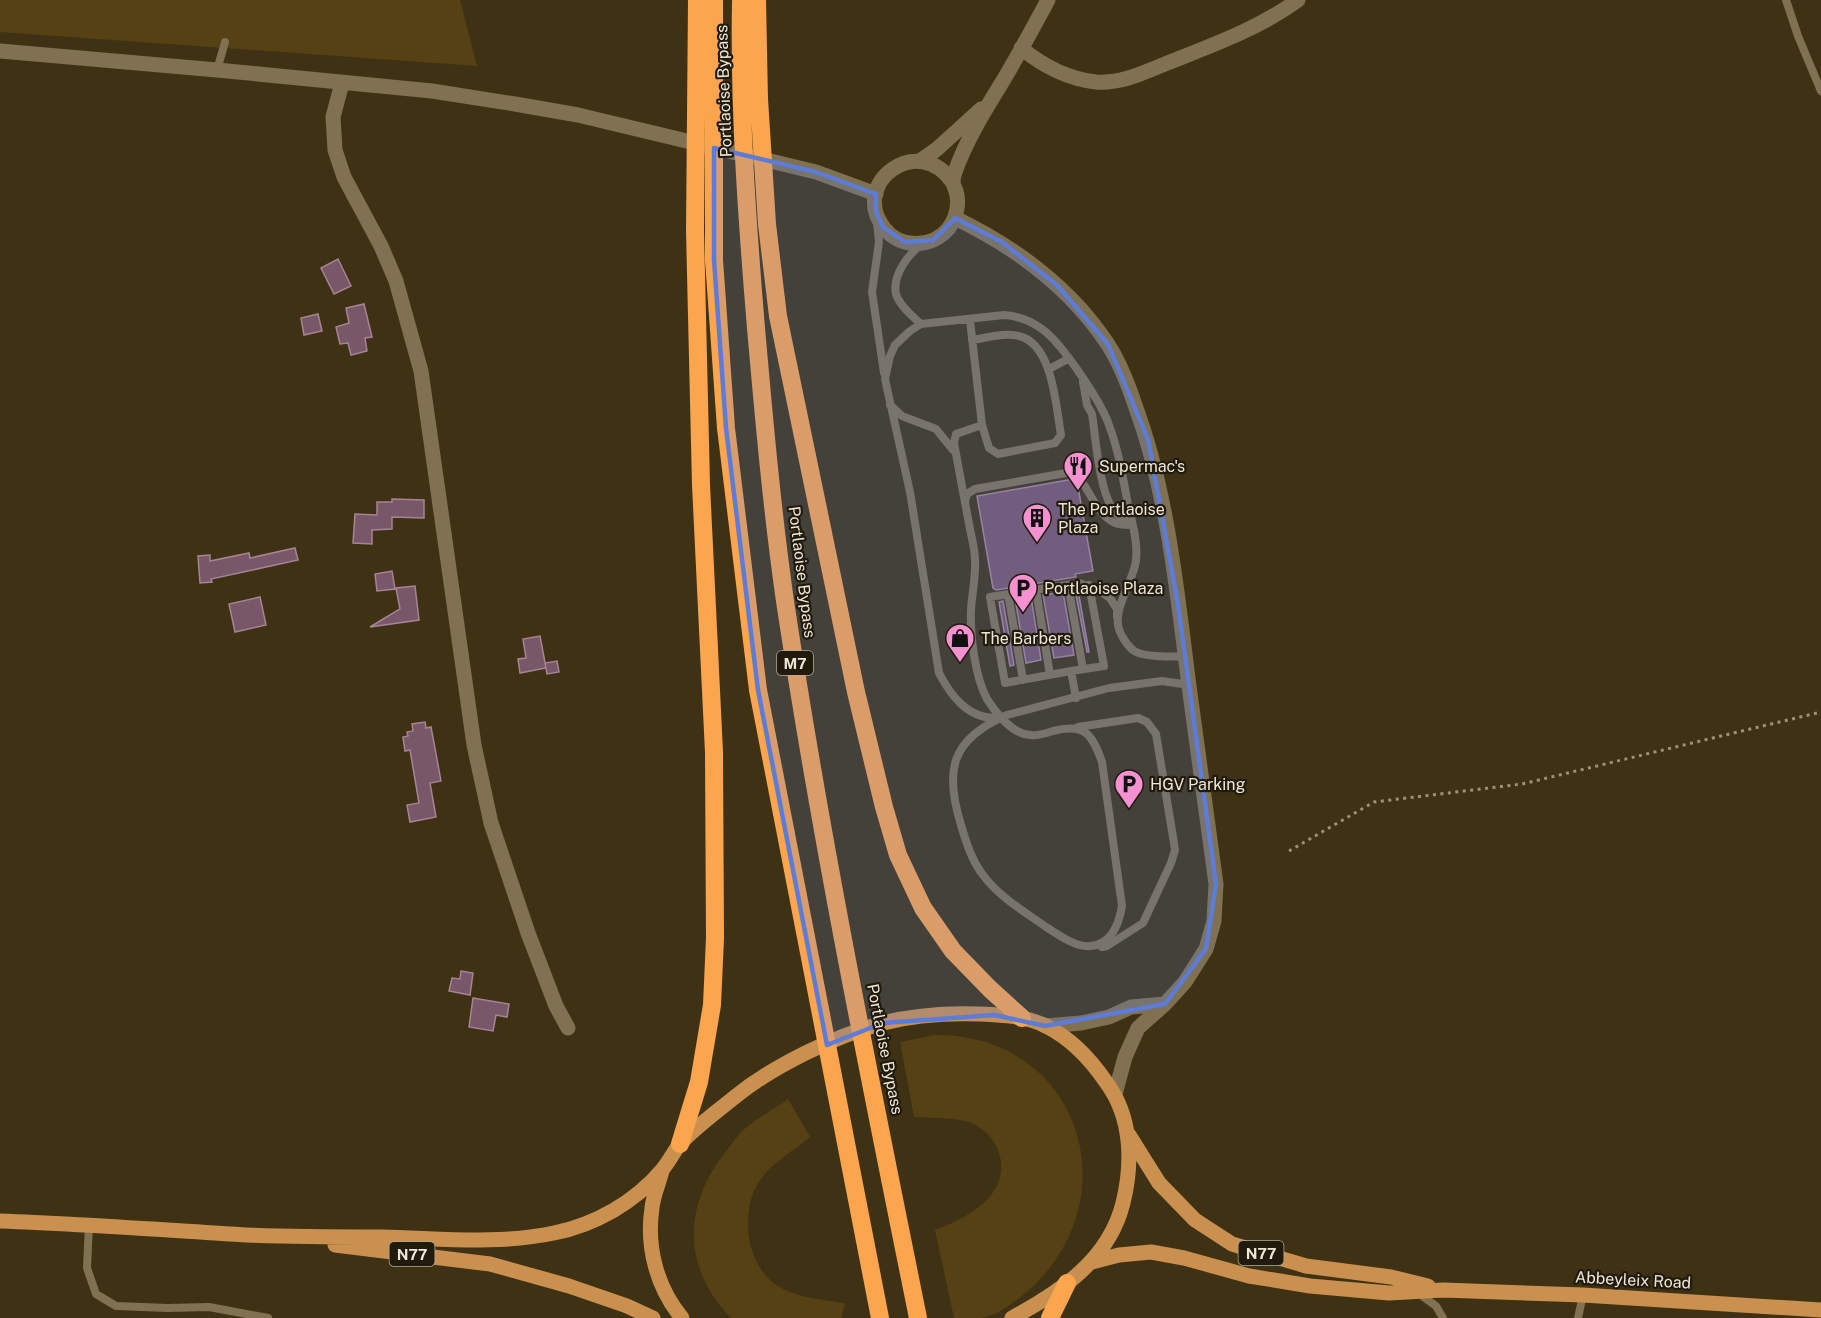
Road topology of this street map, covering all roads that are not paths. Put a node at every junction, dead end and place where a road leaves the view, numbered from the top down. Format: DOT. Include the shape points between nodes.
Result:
graph roads {
  1 [pos="697,0"];
  2 [pos="714,0"];
  3 [pos="741,0"];
  4 [pos="757,0"];
  5 [pos="1048,0"];
  6 [pos="1298,0"];
  7 [pos="1786,0"];
  8 [pos="225,42"];
  9 [pos="1021,48"];
  10 [pos="0,51"];
  11 [pos="217,70"];
  12 [pos="342,83"];
  13 [pos="1821,91"];
  14 [pos="986,105"];
  15 [pos="920,161"];
  16 [pos="953,183"];
  17 [pos="876,194"];
  18 [pos="876,211"];
  19 [pos="954,218"];
  20 [pos="923,243"];
  21 [pos="970,320"];
  22 [pos="921,324"];
  23 [pos="972,340"];
  24 [pos="1068,359"];
  25 [pos="1049,369"];
  26 [pos="1083,378"];
  27 [pos="885,379"];
  28 [pos="890,405"];
  29 [pos="982,425"];
  30 [pos="956,452"];
  31 [pos="965,503"];
  32 [pos="1132,525"];
  33 [pos="1068,585"];
  34 [pos="1089,585"];
  35 [pos="1036,590"];
  36 [pos="1008,594"];
  37 [pos="1118,626"];
  38 [pos="1185,657"];
  39 [pos="1083,669"];
  40 [pos="1071,671"];
  41 [pos="1050,675"];
  42 [pos="1023,680"];
  43 [pos="1189,685"];
  44 [pos="1076,698"];
  45 [pos="1002,717"];
  46 [pos="1072,728"];
  47 [pos="1089,947"];
  48 [pos="1165,1004"];
  49 [pos="1022,1018"];
  50 [pos="1045,1026"];
  51 [pos="568,1028"];
  52 [pos="1115,1094"];
  53 [pos="1128,1132"];
  54 [pos="680,1144"];
  55 [pos="663,1170"];
  56 [pos="0,1221"];
  57 [pos="89,1225"];
  58 [pos="251,1235"];
  59 [pos="1092,1262"];
  60 [pos="1067,1283"];
  61 [pos="1443,1290"];
  62 [pos="1416,1292"];
  63 [pos="1582,1295"];
  64 [pos="1821,1310"];
  65 [pos="268,1318"];
  66 [pos="653,1318"];
  67 [pos="682,1318"];
  68 [pos="880,1318"];
  69 [pos="918,1318"];
  70 [pos="1012,1318"];
  71 [pos="1050,1318"];
  72 [pos="1443,1318"];
  73 [pos="1578,1318"];
  1 -- 54 [label="highway" via="695,231 701,485 714,752 715,938 710,1016 699,1082"];
  2 -- 68 [label="highway, Portlaoise Bypass / M7" via="714,260 726,428 758,690"];
  3 -- 69 [label="highway, Portlaoise Bypass / M7" via="747,227 762,404 785,598 820,815"];
  4 -- 49 [label="highway" via="766,213 777,316 884,807 898,855 923,908 953,951"];
  5 -- 9 [label="street"];
  6 -- 9 [label="street" via="1251,30 1122,81 1096,82 1071,77"];
  7 -- 13 [label="lane"];
  8 -- 11 [label="lane"];
  9 -- 14 [label="street"];
  10 -- 11 [label="street"];
  11 -- 12 [label="street"];
  12 -- 17 [label="street" via="432,91 578,115 816,172"];
  12 -- 51 [label="street" via="333,117 335,150 344,177 396,281 421,370 474,745 491,823 532,944"];
  14 -- 15 [label="street"];
  14 -- 16 [label="street"];
  15 -- 16 [label="street" via="936,166"];
  15 -- 17 [label="street" via="903,163 889,171"];
  16 -- 19 [label="street" via="957,199"];
  17 -- 18 [label="street"];
  18 -- 20 [label="street" via="883,227 896,238"];
  18 -- 27 [label="lane" via="879,242 872,292"];
  19 -- 20 [label="street" via="941,235"];
  19 -- 38 [label="street" via="1002,242 1031,263 1084,313 1108,344 1148,439"];
  20 -- 22 [label="lane" via="910,252 904,263 896,293"];
  21 -- 22 [label="lane"];
  21 -- 23 [label="lane"];
  21 -- 24 [label="lane" via="1004,315 1030,321 1045,330"];
  22 -- 27 [label="lane" via="895,345"];
  23 -- 25 [label="lane" via="1020,336 1036,347"];
  23 -- 29 [label="lane"];
  24 -- 25 [label="lane"];
  24 -- 26 [label="lane"];
  25 -- 29 [label="lane" via="1061,435 1055,443 998,454 989,448"];
  26 -- 32 [label="lane" via="1109,423"];
  26 -- 32 [label="lane" via="1106,495 1120,518"];
  27 -- 28 [label="lane"];
  28 -- 30 [label="lane" via="902,416 936,429"];
  28 -- 45 [label="lane" via="910,492 939,673 950,694 968,710 977,716"];
  29 -- 30 [label="lane" via="956,434"];
  30 -- 31 [label="lane"];
  31 -- 32 [label="lane" via="967,494 975,489 1076,474 1104,515 1115,524"];
  31 -- 45 [label="lane" via="975,559 971,610 980,682"];
  32 -- 37 [label="lane" via="1136,560"];
  33 -- 34 [label="lane"];
  33 -- 35 [label="lane"];
  33 -- 39 [label="lane"];
  34 -- 37 [label="lane" via="1110,598 1117,609"];
  34 -- 39 [label="lane" via="1104,666"];
  35 -- 36 [label="lane"];
  35 -- 41 [label="lane"];
  36 -- 42 [label="lane"];
  36 -- 42 [label="lane" via="990,597 1005,683"];
  37 -- 38 [label="lane" via="1136,652"];
  38 -- 43 [label="street"];
  39 -- 40 [label="lane"];
  40 -- 41 [label="lane"];
  40 -- 44 [label="lane"];
  41 -- 42 [label="lane"];
  43 -- 44 [label="lane" via="1162,681 1109,688"];
  43 -- 48 [label="street" via="1216,884 1214,921 1206,949"];
  44 -- 45 [label="lane"];
  45 -- 46 [label="lane" via="1016,731 1032,735"];
  45 -- 47 [label="lane" via="977,731 955,759 953,793 968,846 982,875 1003,895 1058,935"];
  46 -- 47 [label="lane" via="1089,734 1102,762 1122,906 1112,936"];
  46 -- 47 [label="lane" via="1138,718 1152,726 1175,850 1143,923 1107,946"];
  48 -- 50 [label="street" via="1131,1007 1082,1023"];
  48 -- 52 [label="street" via="1138,1028"];
  49 -- 50 [label="main road, N77"];
  49 -- 54 [label="main road, N77" via="961,1014 884,1023 853,1034 774,1071 739,1094"];
  50 -- 52 [label="main road, N77" via="1070,1042"];
  52 -- 53 [label="main road, N77"];
  53 -- 59 [label="main road, N77" via="1127,1184 1120,1216"];
  53 -- 61 [label="main road, Abbeyleix Road / N77" via="1159,1183 1195,1220 1232,1244 1306,1266 1391,1276"];
  54 -- 55 [label="main road, N77"];
  55 -- 58 [label="main road, N77" via="640,1192 587,1224 512,1240"];
  55 -- 67 [label="main road, N77" via="652,1207 650,1242 658,1277"];
  56 -- 57 [label="main road, N77"];
  57 -- 58 [label="main road, N77"];
  57 -- 65 [label="lane" via="87,1268 96,1294 116,1306 209,1307"];
  58 -- 66 [label="main road, N77" via="490,1264 569,1286"];
  59 -- 60 [label="main road, N77"];
  59 -- 62 [label="main road, Abbeyleix Road / N77" via="1151,1252 1310,1287"];
  60 -- 70 [label="main road, N77"];
  60 -- 71 [label="highway"];
  61 -- 62 [label="main road, Abbeyleix Road / N77"];
  61 -- 63 [label="main road, Abbeyleix Road / N77"];
  62 -- 72 [label="lane" via="1436,1306"];
  63 -- 64 [label="main road, Abbeyleix Road / N77"];
  63 -- 73 [label="lane"];
}
